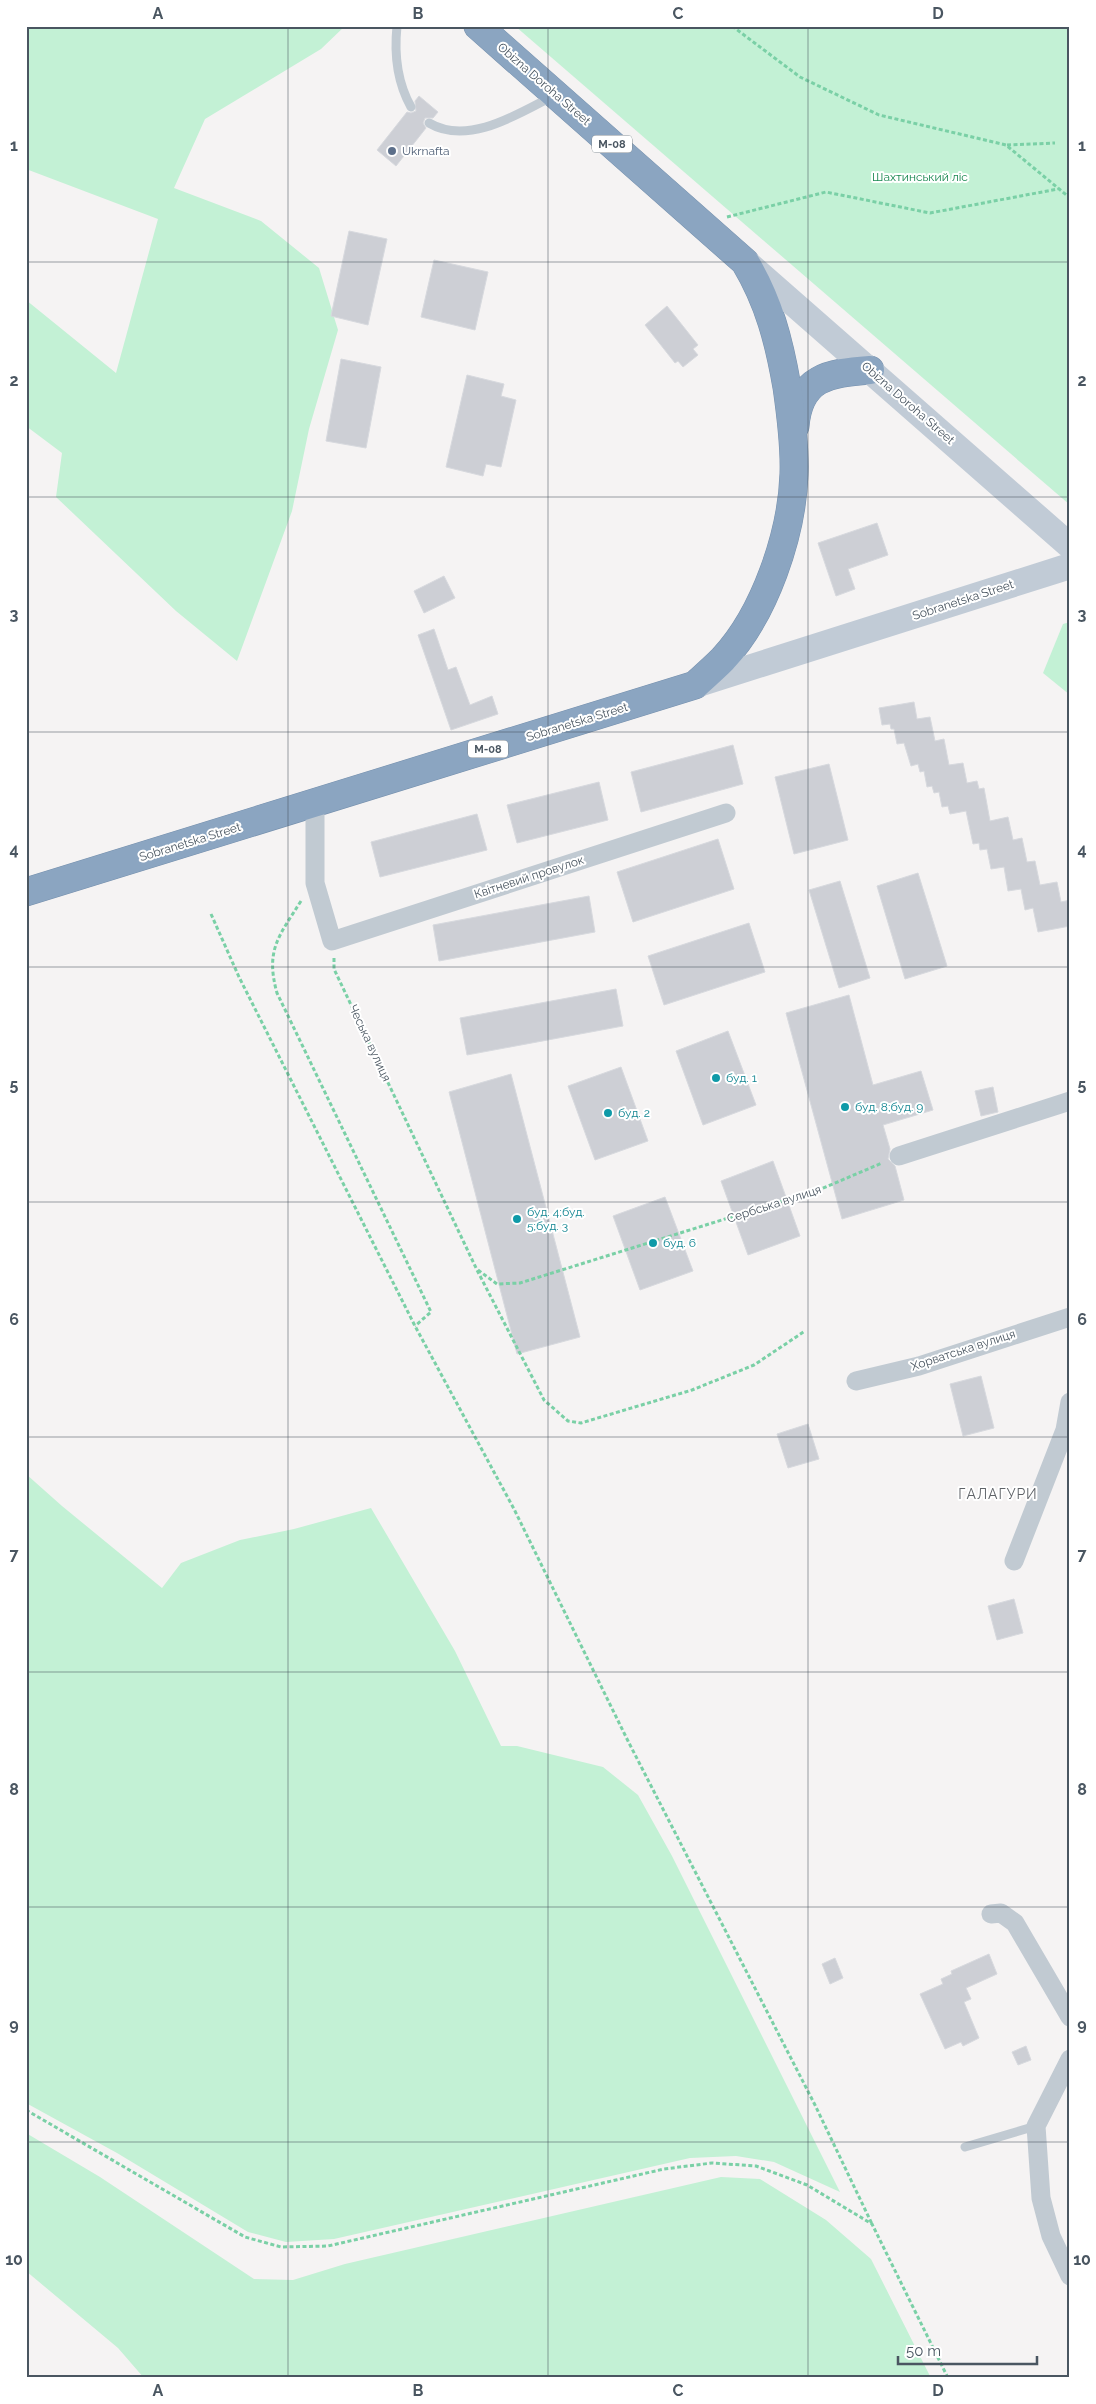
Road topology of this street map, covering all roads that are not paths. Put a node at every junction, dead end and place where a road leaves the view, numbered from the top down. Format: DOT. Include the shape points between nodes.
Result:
graph roads {
  1 [pos="397,26"];
  2 [pos="478,26"];
  3 [pos="556,94"];
  4 [pos="411,107"];
  5 [pos="430,123"];
  6 [pos="746,262"];
  7 [pos="870,370"];
  8 [pos="794,445"];
  9 [pos="1070,546"];
  10 [pos="1070,566"];
  11 [pos="696,685"];
  12 [pos="316,803"];
  13 [pos="726,813"];
  14 [pos="26,892"];
  15 [pos="1070,1100"];
  16 [pos="899,1156"];
  17 [pos="1070,1317"];
  18 [pos="856,1381"];
  19 [pos="1070,1402"];
  20 [pos="1014,1561"];
  21 [pos="991,1914"];
  22 [pos="1070,2017"];
  23 [pos="1070,2058"];
  24 [pos="1036,2126"];
  25 [pos="965,2147"];
  26 [pos="1070,2276"];
  1 -- 4 [label="lane" via="400,88"];
  2 -- 3 [label="highway, Obizna Doroha Street / М-08"];
  3 -- 5 [label="lane" via="513,116 477,129 453,131"];
  3 -- 6 [label="highway, Obizna Doroha Street / М-08"];
  6 -- 7 [label="main road, Obizna Doroha Street"];
  6 -- 8 [label="highway, Obizna Doroha Street / М-08" via="762,288 772,318 782,359"];
  7 -- 8 [label="highway" via="831,374 813,384 799,402"];
  7 -- 9 [label="main road, Obizna Doroha Street"];
  8 -- 11 [label="highway, Obizna Doroha Street / М-08" via="788,525 768,587 724,658"];
  10 -- 11 [label="main road, Sobranetska Street"];
  11 -- 12 [label="highway, Sobranetska Street / М-08"];
  12 -- 13 [label="street, Квітневий провулок" via="315,883 332,941"];
  12 -- 14 [label="highway, Sobranetska Street / М-08"];
  15 -- 16 [label="street"];
  17 -- 18 [label="street, Хорватська вулиця" via="919,1366"];
  19 -- 20 [label="street" via="1065,1430"];
  21 -- 22 [label="street" via="1001,1914 1015,1923"];
  23 -- 24 [label="street"];
  24 -- 25 [label="lane"];
  24 -- 26 [label="street" via="1041,2198 1050,2236"];
}
